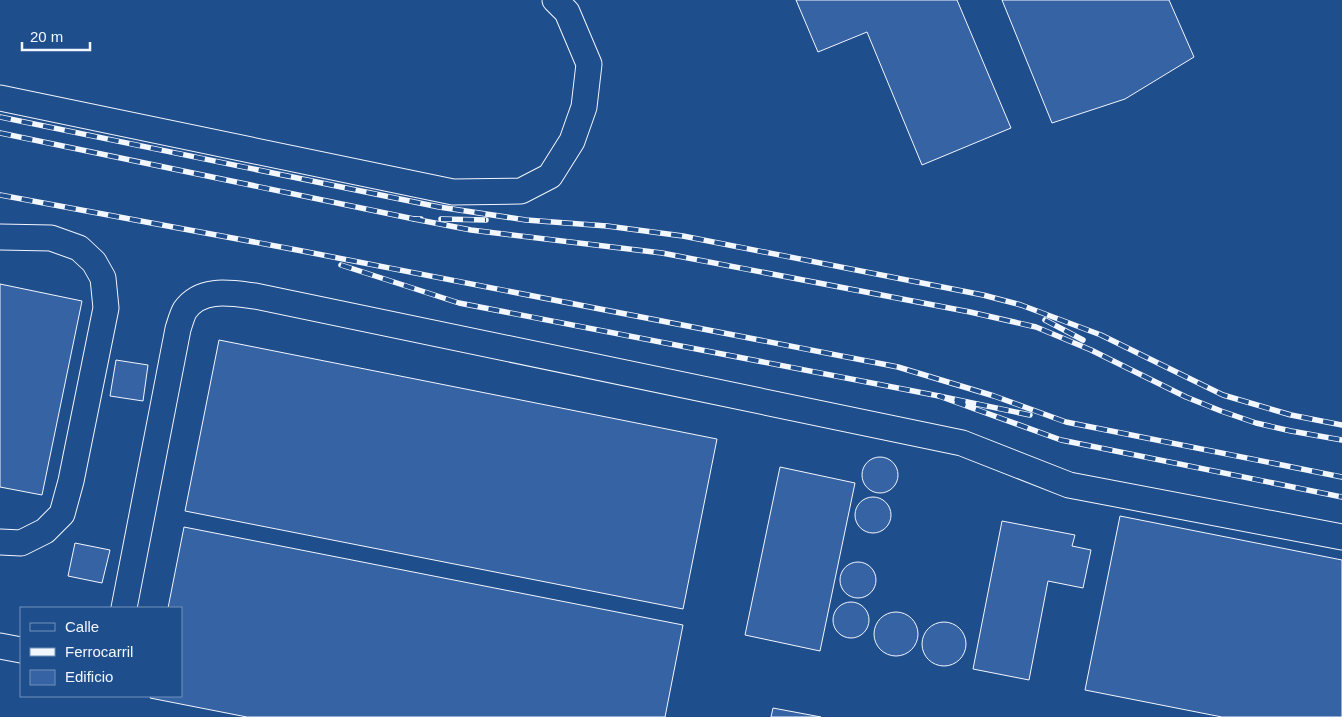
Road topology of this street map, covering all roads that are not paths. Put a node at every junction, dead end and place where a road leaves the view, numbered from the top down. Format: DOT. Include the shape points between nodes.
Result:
graph roads {
  1 [pos="554,0"];
  2 [pos="0,98"];
  3 [pos="0,237"];
  4 [pos="1342,537"];
  5 [pos="0,542"];
  6 [pos="124,607"];
  7 [pos="0,646"];
  8 [pos="20,650"];
  1 -- 2 [label="lane" via="567,12 589,64 584,107 572,141 550,176 521,191 453,192"];
  3 -- 5 [label="lane" via="52,238 79,248 94,262 103,278 106,308 62,514 45,531 21,543"];
  4 -- 6 [label="lane" via="1069,486 962,443 224,292 202,296 185,310 178,329"];
  7 -- 8 [label="lane"];
}
